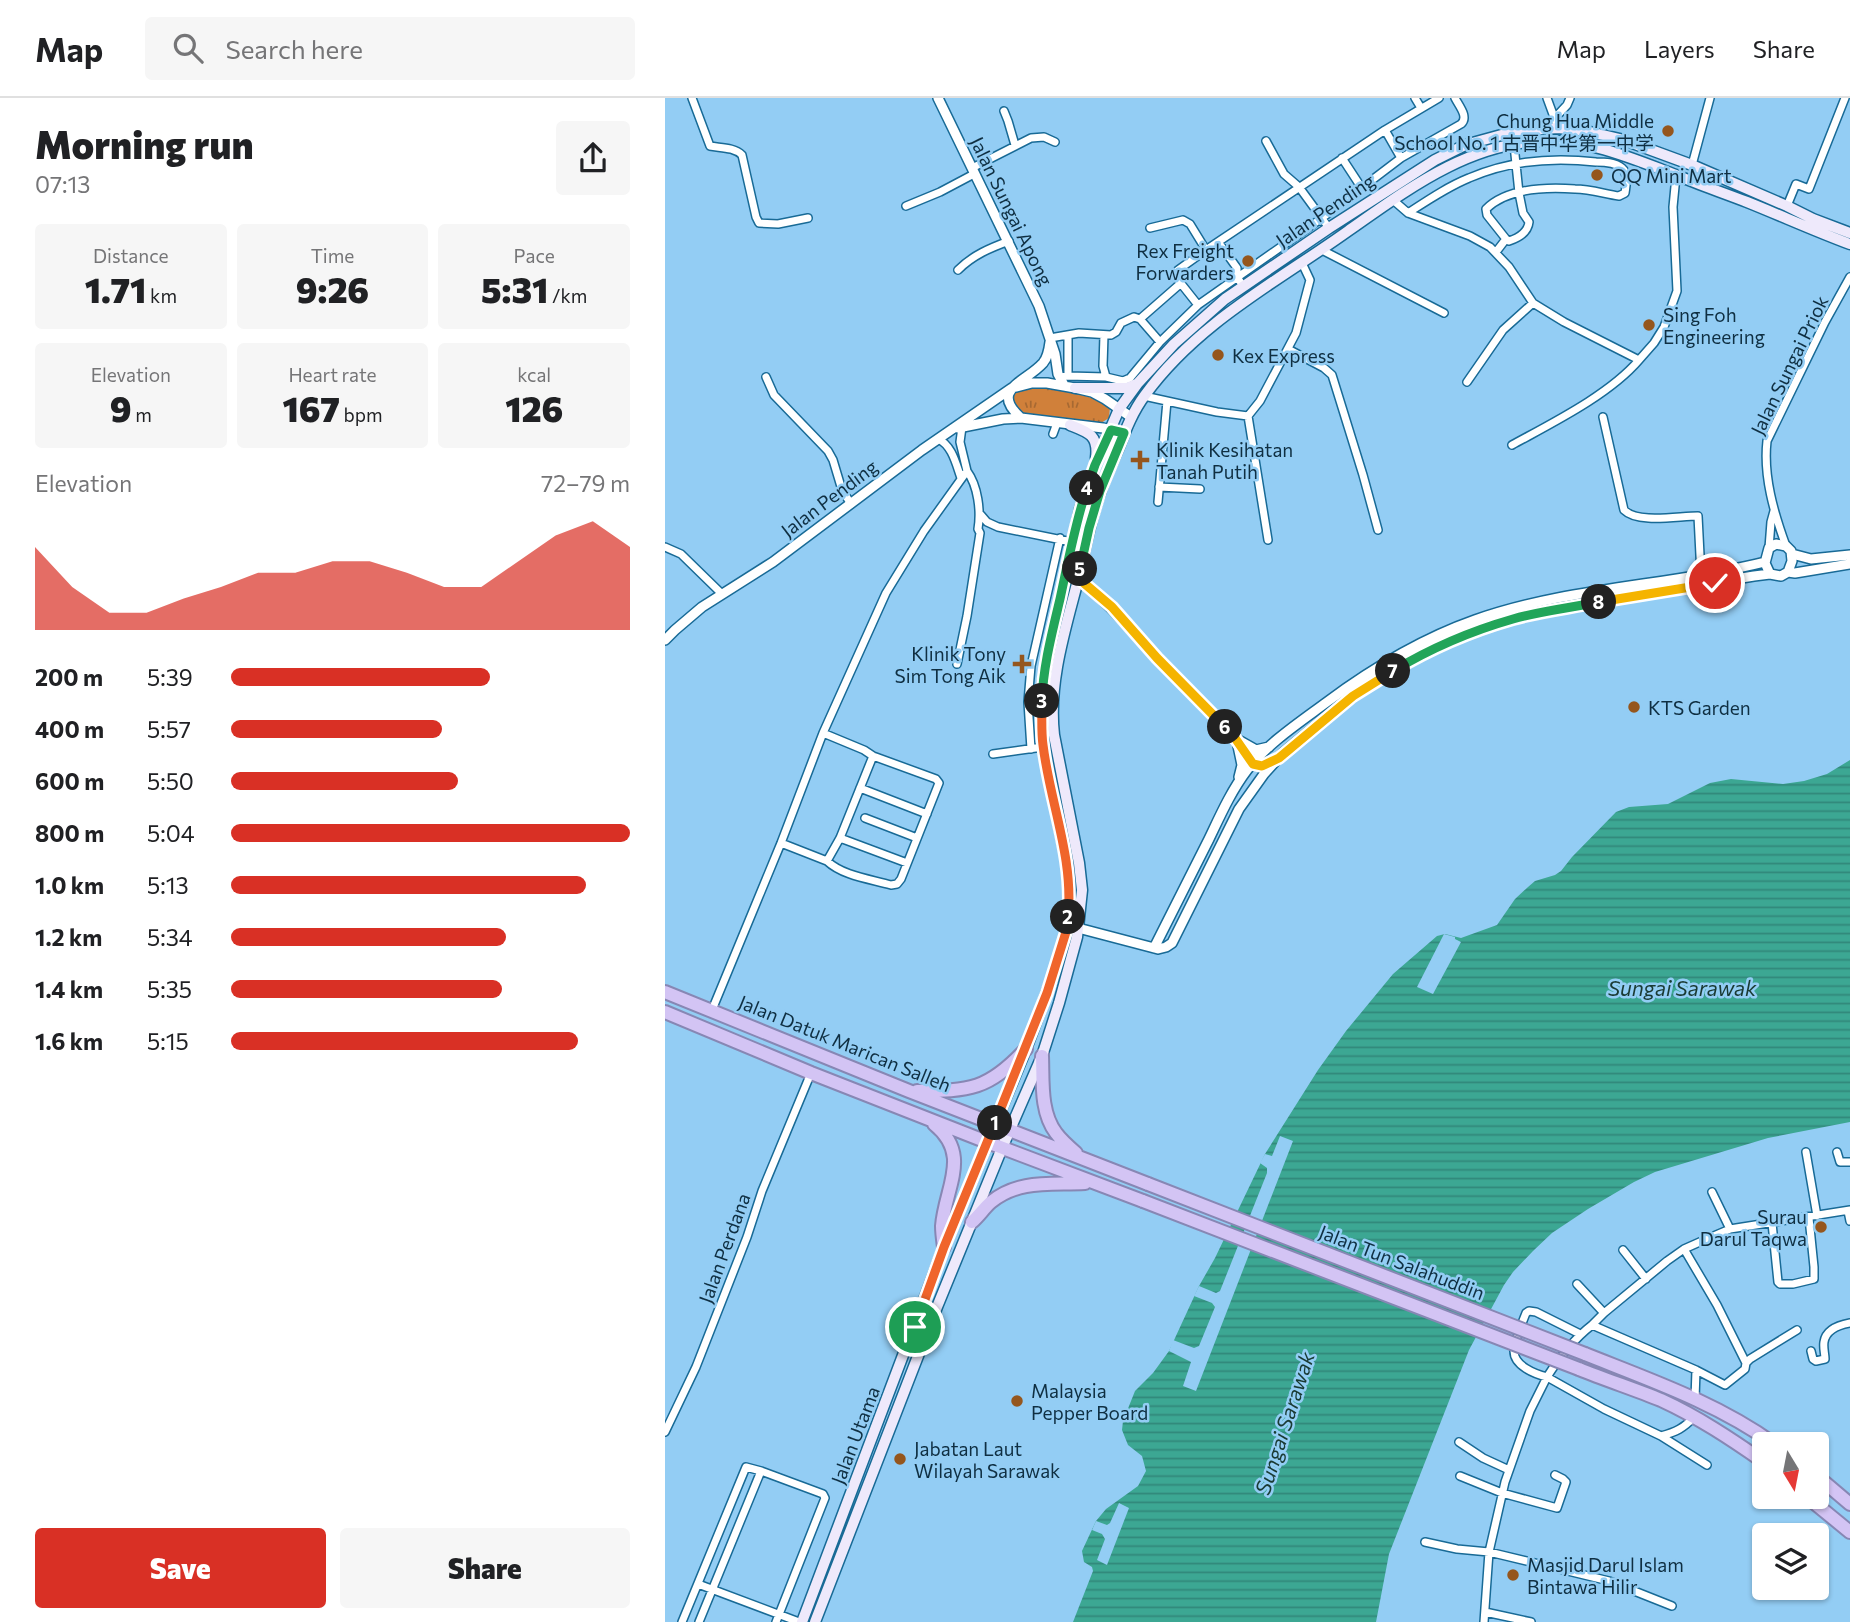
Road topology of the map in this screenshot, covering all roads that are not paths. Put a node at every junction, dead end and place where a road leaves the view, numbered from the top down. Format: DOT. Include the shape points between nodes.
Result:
graph roads {
  1 [pos="692,98"];
  2 [pos="938,98"];
  3 [pos="1415,98"];
  4 [pos="1439,98"];
  5 [pos="1455,98"];
  6 [pos="1546,98"];
  7 [pos="1570,98"];
  8 [pos="1710,98"];
  9 [pos="1845,98"];
  10 [pos="1421,108"];
  11 [pos="1004,111"];
  12 [pos="1556,123"];
  13 [pos="1385,130"];
  14 [pos="1266,141"];
  15 [pos="1055,142"];
  16 [pos="1015,145"];
  17 [pos="1514,145"];
  18 [pos="1342,158"];
  19 [pos="1401,158"];
  20 [pos="1617,160"];
  21 [pos="1516,164"];
  22 [pos="1692,164"];
  23 [pos="973,171"];
  24 [pos="1677,176"];
  25 [pos="1299,187"];
  26 [pos="1361,187"];
  27 [pos="1519,193"];
  28 [pos="1393,200"];
  29 [pos="906,206"];
  30 [pos="1787,206"];
  31 [pos="1408,213"];
  32 [pos="807,218"];
  33 [pos="1322,218"];
  34 [pos="1150,228"];
  35 [pos="1329,229"];
  36 [pos="1850,233"];
  37 [pos="1506,239"];
  38 [pos="1009,241"];
  39 [pos="1219,243"];
  40 [pos="1850,244"];
  41 [pos="1206,250"];
  42 [pos="1322,250"];
  43 [pos="1496,252"];
  44 [pos="1302,263"];
  45 [pos="958,270"];
  46 [pos="1237,277"];
  47 [pos="1850,277"];
  48 [pos="1180,284"];
  49 [pos="1243,286"];
  50 [pos="1533,303"];
  51 [pos="1196,307"];
  52 [pos="1444,313"];
  53 [pos="1201,318"];
  54 [pos="1140,319"];
  55 [pos="1104,335"];
  56 [pos="1067,336"];
  57 [pos="1050,339"];
  58 [pos="1160,348"];
  59 [pos="1288,349"];
  60 [pos="1640,360"];
  61 [pos="766,377"];
  62 [pos="1106,377"];
  63 [pos="1067,382"];
  64 [pos="1467,382"];
  65 [pos="1138,383"];
  66 [pos="1012,388"];
  67 [pos="1144,396"];
  68 [pos="1167,401"];
  69 [pos="1119,409"];
  70 [pos="1248,416"];
  71 [pos="1131,417"];
  72 [pos="1603,417"];
  73 [pos="1021,418"];
  74 [pos="1057,423"];
  75 [pos="1070,425"];
  76 [pos="963,427"];
  77 [pos="950,430"];
  78 [pos="1111,430"];
  79 [pos="1124,433"];
  80 [pos="1053,434"];
  81 [pos="937,439"];
  82 [pos="1511,445"];
  83 [pos="1095,465"];
  84 [pos="967,471"];
  85 [pos="961,478"];
  86 [pos="1160,487"];
  87 [pos="1200,489"];
  88 [pos="1158,502"];
  89 [pos="851,504"];
  90 [pos="1774,510"];
  91 [pos="981,515"];
  92 [pos="998,527"];
  93 [pos="1378,530"];
  94 [pos="980,533"];
  95 [pos="1060,538"];
  96 [pos="1268,540"];
  97 [pos="1072,542"];
  98 [pos="1786,546"];
  99 [pos="665,547"];
  100 [pos="1769,548"];
  101 [pos="1792,554"];
  102 [pos="1850,555"];
  103 [pos="1765,562"];
  104 [pos="1850,564"];
  105 [pos="1789,572"];
  106 [pos="1770,574"];
  107 [pos="1701,575"];
  108 [pos="1078,578"];
  109 [pos="722,594"];
  110 [pos="665,640"];
  111 [pos="957,664"];
  112 [pos="823,733"];
  113 [pos="1235,738"];
  114 [pos="1043,747"];
  115 [pos="1270,747"];
  116 [pos="1031,749"];
  117 [pos="993,754"];
  118 [pos="873,756"];
  119 [pos="1279,758"];
  120 [pos="1253,764"];
  121 [pos="1237,785"];
  122 [pos="860,788"];
  123 [pos="927,814"];
  124 [pos="865,818"];
  125 [pos="840,838"];
  126 [pos="917,838"];
  127 [pos="781,843"];
  128 [pos="827,860"];
  129 [pos="907,863"];
  130 [pos="1078,928"];
  131 [pos="1154,948"];
  132 [pos="665,992"];
  133 [pos="712,1010"];
  134 [pos="665,1012"];
  135 [pos="1026,1049"];
  136 [pos="1042,1056"];
  137 [pos="811,1073"];
  138 [pos="909,1091"];
  139 [pos="925,1118"];
  140 [pos="995,1124"];
  141 [pos="1010,1130"];
  142 [pos="987,1142"];
  143 [pos="1002,1148"];
  144 [pos="1806,1152"];
  145 [pos="1837,1152"];
  146 [pos="1078,1156"];
  147 [pos="1850,1162"];
  148 [pos="1093,1182"];
  149 [pos="1712,1192"];
  150 [pos="1849,1210"];
  151 [pos="1817,1216"];
  152 [pos="1809,1218"];
  153 [pos="1850,1221"];
  154 [pos="972,1222"];
  155 [pos="1772,1223"];
  156 [pos="1730,1229"];
  157 [pos="944,1247"];
  158 [pos="1684,1249"];
  159 [pos="1623,1250"];
  160 [pos="1646,1279"];
  161 [pos="1577,1284"];
  162 [pos="1604,1313"];
  163 [pos="1850,1323"];
  164 [pos="1592,1325"];
  165 [pos="1797,1330"];
  166 [pos="1580,1334"];
  167 [pos="1811,1351"];
  168 [pos="1746,1363"];
  169 [pos="1696,1370"];
  170 [pos="1547,1377"];
  171 [pos="1695,1399"];
  172 [pos="1694,1417"];
  173 [pos="665,1432"];
  174 [pos="1755,1432"];
  175 [pos="1661,1436"];
  176 [pos="1459,1442"];
  177 [pos="1752,1454"];
  178 [pos="1707,1465"];
  179 [pos="1509,1470"];
  180 [pos="761,1471"];
  181 [pos="1555,1475"];
  182 [pos="1460,1476"];
  183 [pos="1829,1486"];
  184 [pos="1502,1493"];
  185 [pos="1850,1504"];
  186 [pos="1822,1509"];
  187 [pos="722,1524"];
  188 [pos="737,1531"];
  189 [pos="1850,1532"];
  190 [pos="1425,1542"];
  191 [pos="1489,1552"];
  192 [pos="698,1584"];
  193 [pos="713,1588"];
  194 [pos="1672,1606"];
  195 [pos="1485,1612"];
  196 [pos="777,1618"];
  197 [pos="683,1622"];
  198 [pos="699,1622"];
  199 [pos="800,1622"];
  200 [pos="815,1622"];
  201 [pos="1484,1622"];
  202 [pos="1531,1622"];
  1 -- 32 [label="street" via="710,146 742,155 759,223"];
  2 -- 23 [label="street, Jalan Sungai Apong"];
  3 -- 10 [label="street"];
  4 -- 10 [label="street"];
  5 -- 19 [label="street" via="1464,121"];
  6 -- 12 [label="street"];
  7 -- 12 [label="street"];
  8 -- 22 [label="street"];
  9 -- 30 [label="street" via="1809,189 1796,184"];
  10 -- 13 [label="street"];
  11 -- 16 [label="street"];
  12 -- 22 [label="main road, Jalan Pending"];
  12 -- 35 [label="main road, Jalan Pending" via="1465,145"];
  13 -- 18 [label="street"];
  13 -- 19 [label="street"];
  14 -- 25 [label="street" via="1284,174"];
  15 -- 16 [label="street" via="1044,137"];
  16 -- 23 [label="street"];
  17 -- 20 [label="main road, Jalan Pending" via="1573,143"];
  17 -- 21 [label="street"];
  17 -- 28 [label="main road, Jalan Pending" via="1439,171"];
  18 -- 25 [label="street"];
  18 -- 26 [label="street"];
  19 -- 26 [label="street"];
  20 -- 21 [label="street"];
  20 -- 24 [label="main road, Jalan Pending"];
  20 -- 27 [label="street" via="1627,180 1625,193 1619,196 1578,189"];
  21 -- 27 [label="street"];
  21 -- 31 [label="street" via="1468,178"];
  22 -- 30 [label="main road, Jalan Pending"];
  23 -- 29 [label="street"];
  23 -- 38 [label="street, Jalan Sungai Apong"];
  24 -- 40 [label="main road, Jalan Pending"];
  24 -- 60 [label="street" via="1673,207 1677,291 1664,327"];
  25 -- 33 [label="street"];
  25 -- 39 [label="street"];
  26 -- 33 [label="street"];
  27 -- 37 [label="street" via="1529,226 1515,239"];
  27 -- 37 [label="street" via="1486,209"];
  28 -- 31 [label="street"];
  28 -- 42 [label="main road, Jalan Pending"];
  30 -- 36 [label="main road, Jalan Pending"];
  31 -- 43 [label="street" via="1470,236"];
  33 -- 35 [label="street"];
  33 -- 46 [label="street"];
  34 -- 41 [label="street" via="1184,220"];
  35 -- 49 [label="main road, Jalan Pending"];
  37 -- 43 [label="street"];
  38 -- 45 [label="street" via="981,252"];
  38 -- 57 [label="street, Jalan Sungai Apong"];
  39 -- 41 [label="street"];
  39 -- 46 [label="street" via="1237,268"];
  41 -- 48 [label="street" via="1178,270 1175,276"];
  42 -- 44 [label="main road, Jalan Pending"];
  42 -- 52 [label="street"];
  43 -- 50 [label="street"];
  44 -- 59 [label="street" via="1310,280"];
  44 -- 67 [label="main road, Jalan Pending" via="1220,319"];
  46 -- 49 [label="street"];
  46 -- 51 [label="street"];
  47 -- 90 [label="street, Jalan Sungai Priok" via="1766,441"];
  48 -- 51 [label="street"];
  48 -- 54 [label="street"];
  49 -- 53 [label="main road, Jalan Pending"];
  50 -- 60 [label="street"];
  50 -- 64 [label="street" via="1503,330"];
  51 -- 53 [label="street"];
  51 -- 58 [label="street"];
  53 -- 58 [label="main road, Jalan Pending"];
  54 -- 55 [label="street" via="1134,317 1111,335"];
  54 -- 58 [label="street"];
  55 -- 56 [label="street" via="1079,332"];
  55 -- 62 [label="street"];
  56 -- 57 [label="street"];
  56 -- 63 [label="street"];
  57 -- 63 [label="street, Jalan Sungai Apong"];
  57 -- 66 [label="street" via="1044,362"];
  58 -- 62 [label="street" via="1130,378"];
  58 -- 65 [label="main road, Jalan Pending"];
  59 -- 70 [label="street"];
  59 -- 93 [label="street" via="1332,375"];
  60 -- 82 [label="street" via="1570,413"];
  61 -- 89 [label="street" via="774,395 828,451"];
  62 -- 63 [label="street"];
  63 -- 65 [label="main road" via="1128,388"];
  63 -- 66 [label="street"];
  63 -- 69 [label="street"];
  65 -- 69 [label="main road, Jalan Pending"];
  66 -- 73 [label="street" via="1008,402"];
  66 -- 77 [label="street"];
  67 -- 68 [label="street"];
  67 -- 71 [label="main road, Jalan Pending"];
  68 -- 70 [label="street"];
  68 -- 86 [label="street"];
  69 -- 71 [label="street"];
  69 -- 78 [label="main road, Jalan Pending"];
  70 -- 96 [label="street"];
  71 -- 79 [label="main road, Jalan Pending"];
  72 -- 107 [label="street" via="1624,510 1643,518 1698,516"];
  73 -- 74 [label="street, Jalan Pending"];
  73 -- 76 [label="street, Jalan Pending"];
  74 -- 75 [label="street, Jalan Pending"];
  74 -- 80 [label="street"];
  75 -- 78 [label="street, Jalan Pending"];
  75 -- 83 [label="main road" via="1094,439"];
  76 -- 77 [label="street, Jalan Pending"];
  76 -- 84 [label="street" via="960,442"];
  77 -- 81 [label="street, Jalan Pending"];
  78 -- 79 [label="street, Jalan Pending"];
  78 -- 83 [label="main road, Jalan Utama"];
  79 -- 108 [label="main road, Jalan Utama" via="1100,491"];
  81 -- 85 [label="street" via="949,449"];
  81 -- 89 [label="street, Jalan Pending"];
  83 -- 97 [label="main road, Jalan Utama"];
  84 -- 85 [label="street"];
  84 -- 91 [label="street"];
  85 -- 112 [label="street" via="888,588"];
  86 -- 87 [label="street"];
  86 -- 88 [label="street"];
  89 -- 109 [label="street, Jalan Pending"];
  90 -- 98 [label="street"];
  90 -- 100 [label="street"];
  91 -- 92 [label="street"];
  91 -- 94 [label="street"];
  92 -- 94 [label="street"];
  92 -- 95 [label="street"];
  94 -- 111 [label="street"];
  95 -- 97 [label="street"];
  95 -- 116 [label="street" via="1031,666 1027,702"];
  97 -- 114 [label="main road, Jalan Utama" via="1043,682"];
  98 -- 100 [label="street"];
  98 -- 101 [label="street"];
  99 -- 109 [label="street" via="681,554"];
  100 -- 103 [label="street"];
  101 -- 102 [label="street" via="1811,559"];
  101 -- 105 [label="street"];
  103 -- 106 [label="street"];
  103 -- 107 [label="street"];
  104 -- 105 [label="street"];
  105 -- 106 [label="street"];
  106 -- 119 [label="street" via="1559,609 1478,630 1421,655 1372,684"];
  107 -- 115 [label="street" via="1549,599 1466,623 1381,665"];
  108 -- 113 [label="street" via="1112,607"];
  108 -- 130 [label="main road, Jalan Utama" via="1054,684 1052,716 1079,863"];
  109 -- 110 [label="street, Jalan Pending"];
  112 -- 118 [label="street"];
  112 -- 127 [label="street"];
  113 -- 115 [label="street" via="1256,750"];
  113 -- 120 [label="street"];
  113 -- 121 [label="street" via="1242,765"];
  114 -- 116 [label="street"];
  114 -- 135 [label="main road, Jalan Utama" via="1067,863 1069,901 1057,965"];
  115 -- 120 [label="street"];
  116 -- 117 [label="street"];
  118 -- 122 [label="street"];
  118 -- 123 [label="street" via="938,781"];
  119 -- 120 [label="street" via="1262,766"];
  119 -- 131 [label="street" via="1239,809 1172,943"];
  120 -- 121 [label="street"];
  121 -- 131 [label="street"];
  122 -- 123 [label="street"];
  122 -- 125 [label="street"];
  123 -- 126 [label="street"];
  124 -- 126 [label="street"];
  125 -- 128 [label="street"];
  125 -- 129 [label="street"];
  126 -- 129 [label="street"];
  127 -- 128 [label="street"];
  127 -- 133 [label="street"];
  128 -- 129 [label="street" via="834,867 891,885 901,879"];
  130 -- 131 [label="street"];
  130 -- 136 [label="main road, Jalan Utama"];
  132 -- 133 [label="highway, Jalan Datuk Marican Salleh"];
  133 -- 138 [label="highway, Jalan Datuk Marican Salleh"];
  134 -- 137 [label="highway, Jalan Datuk Marican Salleh"];
  135 -- 138 [label="highway" via="980,1085"];
  135 -- 140 [label="main road, Jalan Utama"];
  136 -- 141 [label="main road, Jalan Utama"];
  136 -- 146 [label="highway" via="1048,1119"];
  137 -- 139 [label="highway, Jalan Datuk Marican Salleh"];
  137 -- 173 [label="street, Jalan Perdana" via="696,1367"];
  138 -- 140 [label="highway, Jalan Datuk Marican Salleh"];
  139 -- 142 [label="highway, Jalan Datuk Marican Salleh"];
  139 -- 157 [label="highway" via="945,1134 954,1156 942,1225"];
  140 -- 141 [label="highway, Jalan Datuk Marican Salleh"];
  140 -- 142 [label="main road, Jalan Utama"];
  141 -- 143 [label="main road, Jalan Utama"];
  141 -- 146 [label="highway, Jalan Tun Salahuddin"];
  142 -- 143 [label="highway, Jalan Datuk Marican Salleh"];
  142 -- 157 [label="main road, Jalan Utama"];
  143 -- 148 [label="highway, Jalan Tun Salahuddin"];
  143 -- 154 [label="main road, Jalan Utama"];
  144 -- 151 [label="street"];
  145 -- 147 [label="street" via="1840,1163"];
  146 -- 171 [label="highway, Jalan Tun Salahuddin, bridge"];
  148 -- 154 [label="highway" via="1014,1188"];
  148 -- 172 [label="highway, Jalan Tun Salahuddin, bridge"];
  149 -- 156 [label="street"];
  150 -- 151 [label="street"];
  150 -- 153 [label="street"];
  151 -- 152 [label="street"];
  152 -- 155 [label="street"];
  152 -- 155 [label="street" via="1814,1279 1793,1284 1778,1282"];
  154 -- 200 [label="main road, Jalan Utama"];
  155 -- 156 [label="street"];
  156 -- 158 [label="street"];
  157 -- 199 [label="main road, Jalan Utama"];
  158 -- 160 [label="street"];
  158 -- 168 [label="street"];
  159 -- 160 [label="street"];
  160 -- 162 [label="street"];
  161 -- 162 [label="street"];
  162 -- 164 [label="street"];
  163 -- 167 [label="street" via="1828,1333 1825,1359 1816,1361"];
  164 -- 166 [label="street"];
  164 -- 169 [label="street"];
  165 -- 168 [label="street"];
  166 -- 170 [label="street"];
  166 -- 170 [label="street" via="1536,1312 1526,1313 1514,1351 1517,1360"];
  168 -- 169 [label="street" via="1725,1385"];
  169 -- 171 [label="street"];
  170 -- 175 [label="street"];
  170 -- 179 [label="street"];
  171 -- 174 [label="highway, Jalan Tun Salahuddin"];
  172 -- 175 [label="street" via="1685,1427"];
  172 -- 177 [label="highway, Jalan Tun Salahuddin"];
  175 -- 178 [label="street"];
  176 -- 179 [label="street"];
  179 -- 184 [label="street"];
  180 -- 187 [label="street" via="746,1466"];
  180 -- 188 [label="street"];
  180 -- 196 [label="street" via="823,1493 825,1498"];
  181 -- 184 [label="street" via="1566,1482 1557,1508"];
  182 -- 184 [label="street"];
  183 -- 185 [label="highway"];
  184 -- 191 [label="street"];
  186 -- 189 [label="highway"];
  187 -- 188 [label="street"];
  187 -- 192 [label="street"];
  188 -- 193 [label="street"];
  190 -- 191 [label="street"];
  191 -- 194 [label="street" via="1609,1581"];
  191 -- 195 [label="street"];
  192 -- 193 [label="street"];
  192 -- 197 [label="street"];
  193 -- 196 [label="street"];
  193 -- 198 [label="street"];
  195 -- 201 [label="street"];
  195 -- 202 [label="street"];
  196 -- 199 [label="street"];
}
